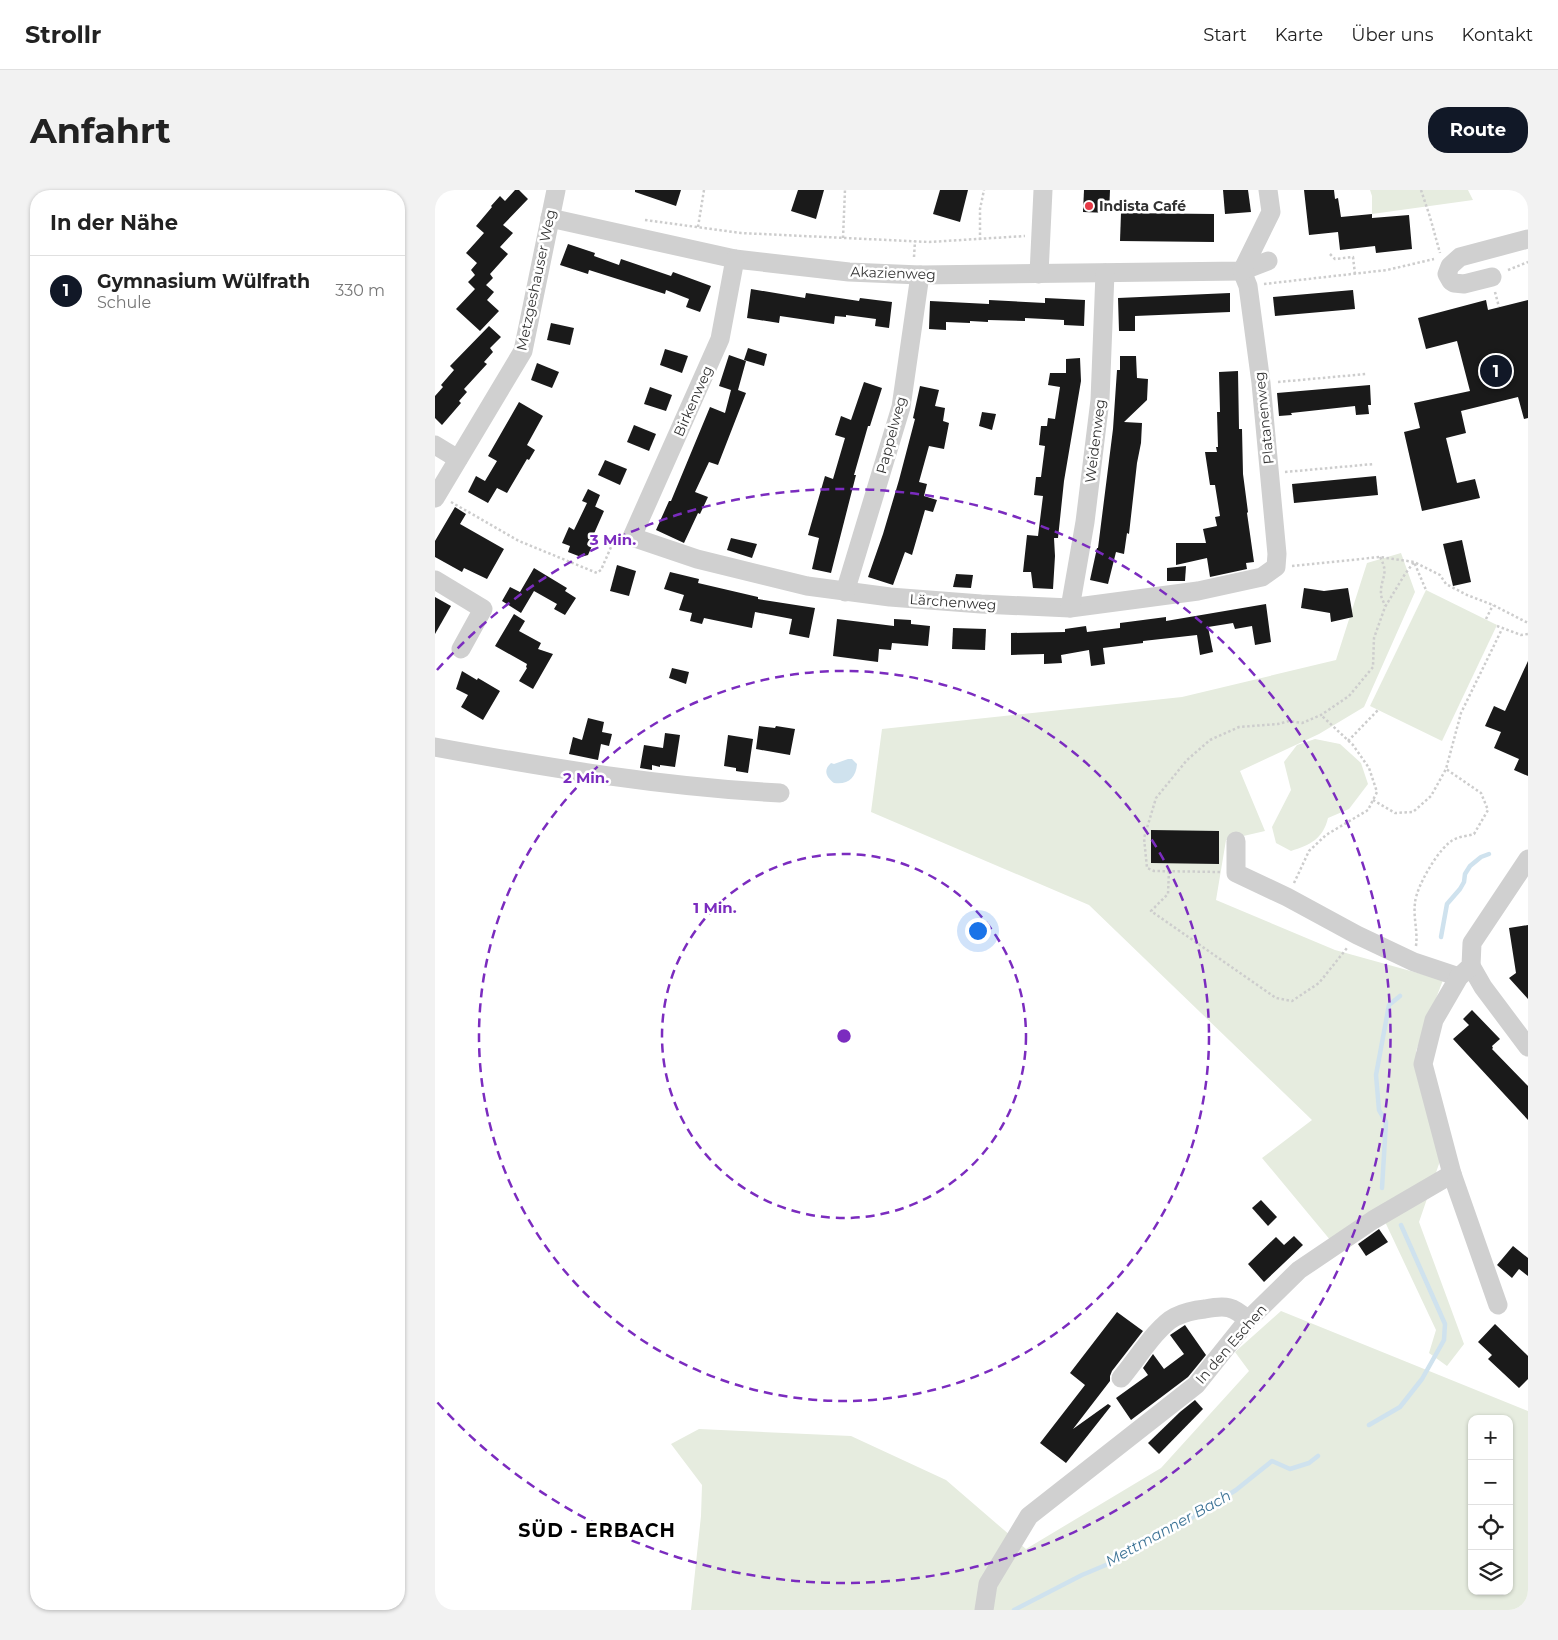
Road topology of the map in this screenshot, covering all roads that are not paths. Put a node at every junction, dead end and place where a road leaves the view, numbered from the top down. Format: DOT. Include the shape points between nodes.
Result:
graph roads {
  1 [pos="556,190"];
  2 [pos="1043,190"];
  3 [pos="1268,190"];
  4 [pos="550,218"];
  5 [pos="1528,239"];
  6 [pos="735,259"];
  7 [pos="1268,261"];
  8 [pos="1105,273"];
  9 [pos="1039,274"];
  10 [pos="920,275"];
  11 [pos="1492,277"];
  12 [pos="1245,279"];
  13 [pos="435,445"];
  14 [pos="458,459"];
  15 [pos="436,496"];
  16 [pos="632,536"];
  17 [pos="1275,567"];
  18 [pos="435,580"];
  19 [pos="845,592"];
  20 [pos="1070,608"];
  21 [pos="461,649"];
  22 [pos="435,747"];
  23 [pos="780,793"];
  24 [pos="1237,841"];
  25 [pos="1528,859"];
  26 [pos="1465,971"];
  27 [pos="1527,1042"];
  28 [pos="1452,1174"];
  29 [pos="1498,1305"];
  30 [pos="1248,1320"];
  31 [pos="1121,1378"];
  32 [pos="984,1610"];
  1 -- 4 [label="street, Metzgeshauser Weg"];
  2 -- 9 [label="street"];
  3 -- 12 [label="street" via="1271,212"];
  4 -- 6 [label="street, Akazienweg"];
  4 -- 14 [label="street, Metzgeshauser Weg" via="523,351"];
  5 -- 11 [label="street" via="1460,257 1447,274 1451,281 1459,284"];
  6 -- 10 [label="street, Akazienweg" via="849,272"];
  6 -- 16 [label="street, Birkenweg" via="720,339"];
  7 -- 12 [label="street"];
  8 -- 9 [label="street, Akazienweg"];
  8 -- 12 [label="street, Akazienweg"];
  8 -- 20 [label="street, Weidenweg" via="1100,400 1085,522"];
  9 -- 10 [label="street, Akazienweg"];
  10 -- 19 [label="street, Pappelweg" via="901,407"];
  12 -- 17 [label="street, Platanenweg" via="1261,383 1277,554"];
  13 -- 14 [label="street"];
  14 -- 15 [label="street, Metzgeshauser Weg"];
  16 -- 19 [label="street, Lärchenweg" via="697,559"];
  17 -- 20 [label="street, Lärchenweg" via="1262,577 1198,591"];
  18 -- 21 [label="street" via="483,609"];
  19 -- 20 [label="street, Lärchenweg" via="972,604"];
  22 -- 23 [label="street" via="639,780"];
  24 -- 26 [label="street" via="1236,873 1414,962"];
  25 -- 26 [label="street" via="1472,943"];
  26 -- 27 [label="street" via="1483,987"];
  26 -- 28 [label="street" via="1433,1020 1423,1064"];
  28 -- 29 [label="street"];
  28 -- 30 [label="street, In den Eschen" via="1373,1220 1299,1270"];
  30 -- 31 [label="street" via="1232,1307 1209,1308 1174,1317"];
  30 -- 32 [label="street, In den Eschen" via="1197,1385 1029,1516 988,1584"];
}
